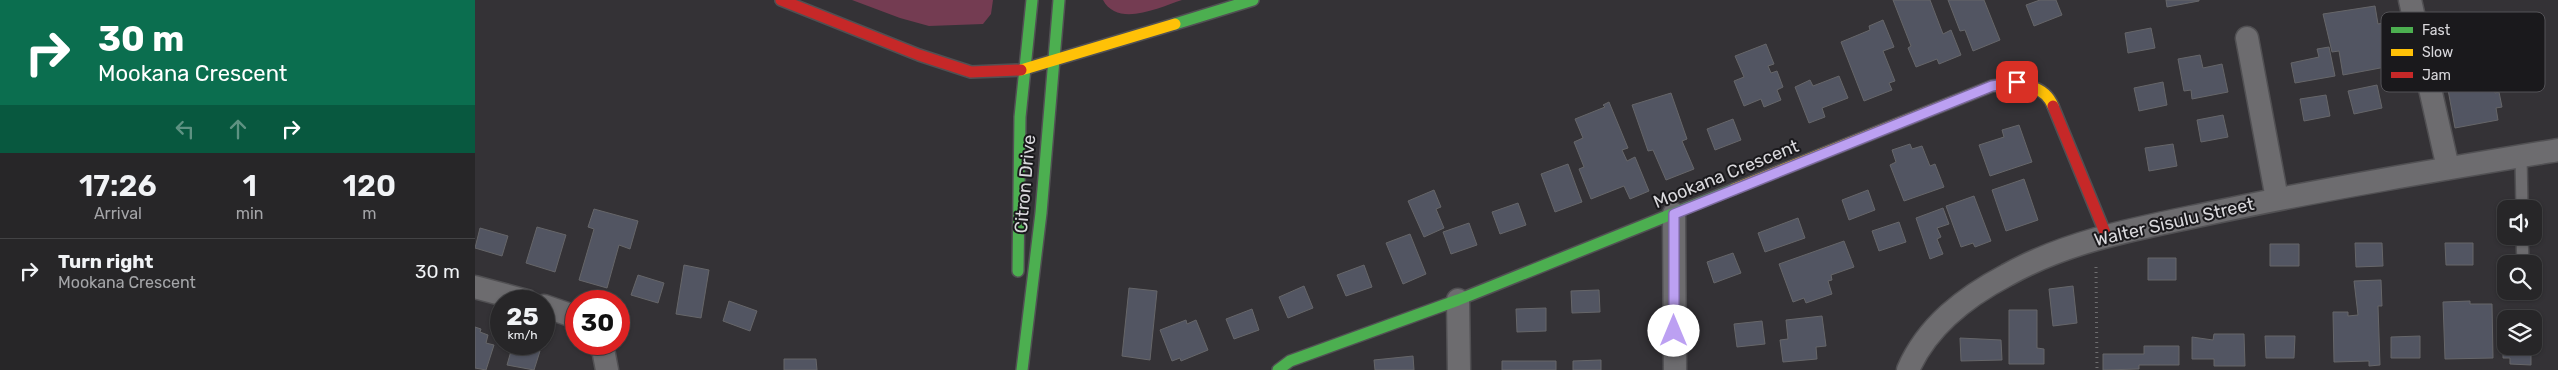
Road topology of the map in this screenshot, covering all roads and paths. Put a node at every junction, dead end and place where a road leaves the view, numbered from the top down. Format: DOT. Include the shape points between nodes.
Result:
graph roads {
  1 [pos="781,0"];
  2 [pos="1032,0"];
  3 [pos="1059,0"];
  4 [pos="1253,0"];
  5 [pos="2247,38"];
  6 [pos="1053,62"];
  7 [pos="1025,70"];
  8 [pos="2431,92"];
  9 [pos="2558,150"];
  10 [pos="2521,156"];
  11 [pos="2448,168"];
  12 [pos="2277,199"];
  13 [pos="2522,200"];
  14 [pos="1674,214"];
  15 [pos="2101,237"];
  16 [pos="1018,282"];
  17 [pos="475,287"];
  18 [pos="490,291"];
  19 [pos="1458,300"];
  20 [pos="1018,302"];
  21 [pos="604,355"];
  22 [pos="607,370"];
  23 [pos="1017,370"];
  24 [pos="1022,370"];
  25 [pos="1278,370"];
  26 [pos="1459,370"];
  27 [pos="1675,370"];
  28 [pos="1909,370"];
  29 [pos="2097,370"];
  1 -- 7 [label="main road" via="919,55 971,72"];
  2 -- 7 [label="main road, Citron Drive"];
  3 -- 6 [label="main road, Citron Drive"];
  4 -- 6 [label="main road"];
  5 -- 12 [label="street, Walter Sisulu Street"];
  6 -- 7 [label="main road"];
  6 -- 24 [label="main road, Citron Drive" via="1041,213"];
  7 -- 16 [label="main road, Citron Drive"];
  8 -- 11 [label="street"];
  9 -- 10 [label="street, Walter Sisulu Street"];
  10 -- 11 [label="street, Walter Sisulu Street"];
  10 -- 13 [label="lane"];
  11 -- 12 [label="street, Walter Sisulu Street"];
  12 -- 15 [label="street, Walter Sisulu Street"];
  14 -- 15 [label="main road, Mookana Crescent" via="1992,86 2017,82 2035,87 2051,100"];
  14 -- 19 [label="main road, Mookana Crescent"];
  14 -- 27 [label="street"];
  15 -- 28 [label="street, Walter Sisulu Street" via="2007,274 1964,302 1933,328"];
  15 -- 29 [label="path"];
  17 -- 18 [label="street"];
  19 -- 25 [label="main road, Mookana Crescent" via="1291,361"];
  19 -- 26 [label="street"];
  20 -- 23 [label="main road"];
  21 -- 22 [label="street"];
}
